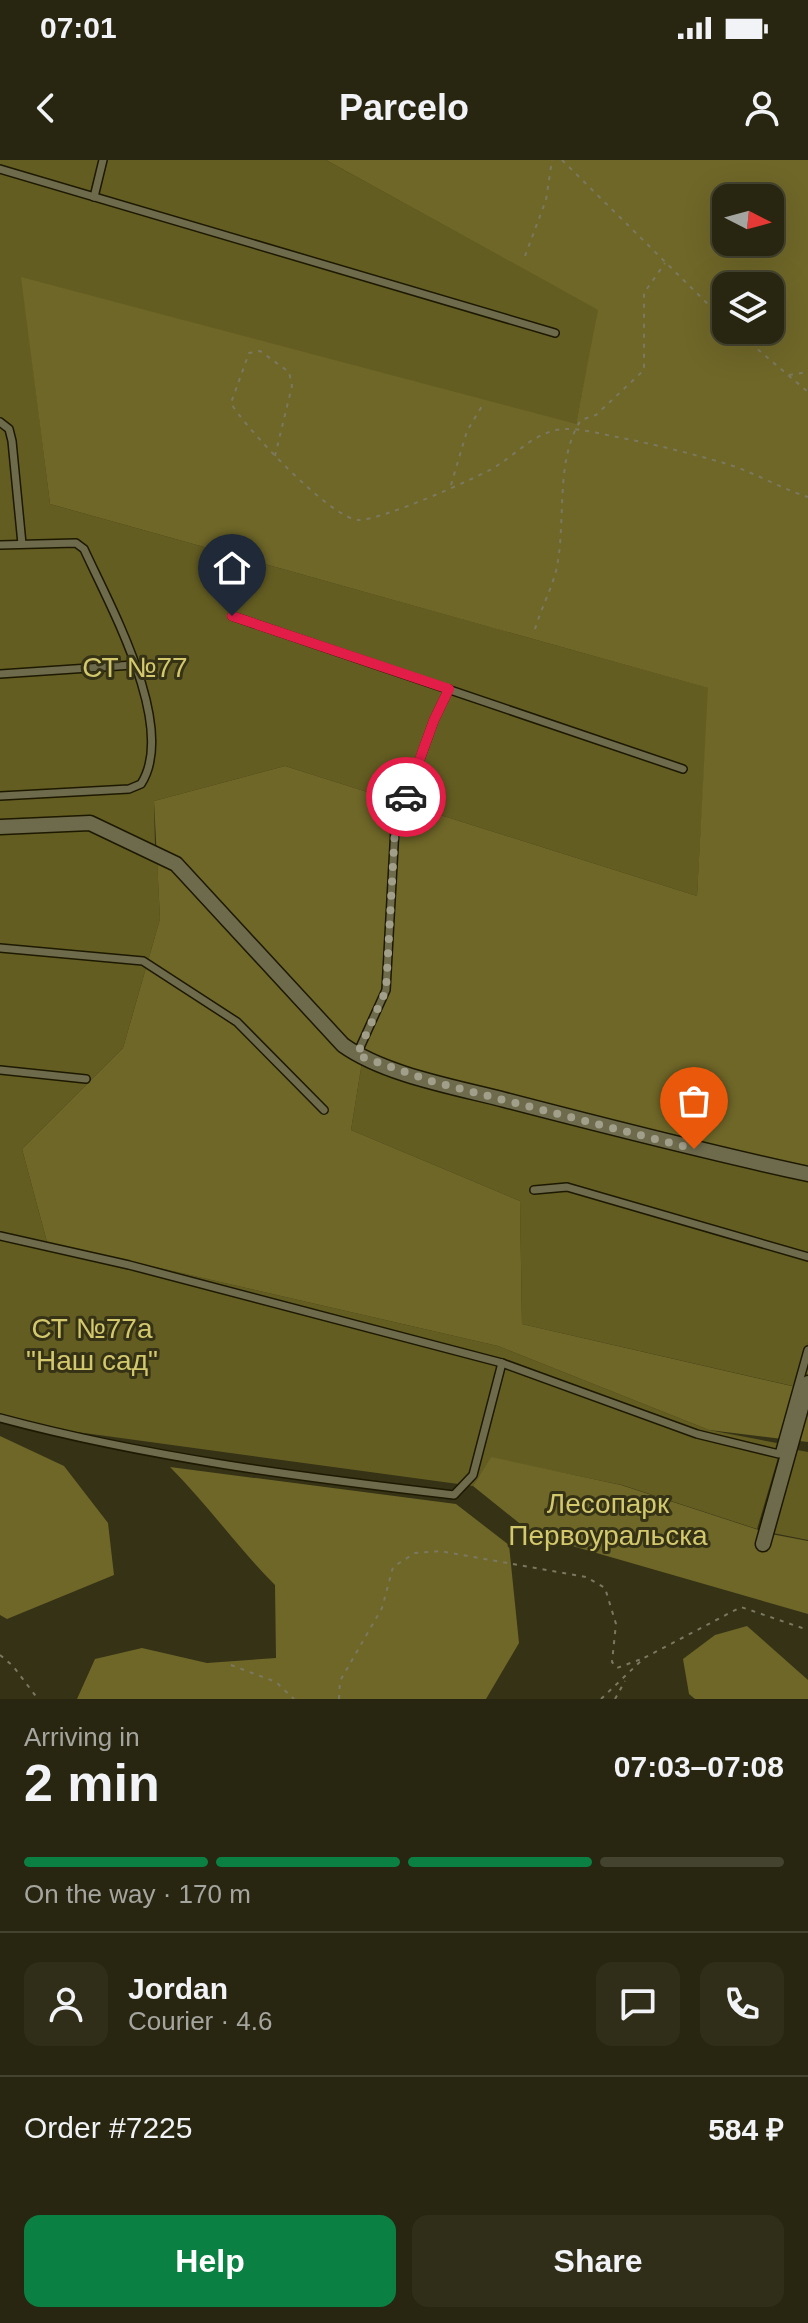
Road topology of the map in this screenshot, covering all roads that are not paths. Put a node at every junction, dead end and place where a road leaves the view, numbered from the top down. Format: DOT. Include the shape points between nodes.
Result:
graph roads {
  1 [pos="103,160"];
  2 [pos="0,169"];
  3 [pos="94,197"];
  4 [pos="555,333"];
  5 [pos="0,422"];
  6 [pos="22,544"];
  7 [pos="0,545"];
  8 [pos="232,616"];
  9 [pos="133,665"];
  10 [pos="0,674"];
  11 [pos="449,689"];
  12 [pos="683,769"];
  13 [pos="0,796"];
  14 [pos="0,827"];
  15 [pos="0,948"];
  16 [pos="357,1055"];
  17 [pos="0,1070"];
  18 [pos="86,1079"];
  19 [pos="324,1110"];
  20 [pos="808,1174"];
  21 [pos="534,1190"];
  22 [pos="0,1236"];
  23 [pos="808,1257"];
  24 [pos="808,1350"];
  25 [pos="502,1363"];
  26 [pos="808,1383"];
  27 [pos="0,1418"];
  28 [pos="763,1544"];
  1 -- 3 [label="lane"];
  2 -- 3 [label="lane"];
  3 -- 4 [label="lane"];
  5 -- 6 [label="lane" via="12,441"];
  6 -- 7 [label="lane"];
  6 -- 9 [label="lane" via="76,543 84,549"];
  8 -- 11 [label="lane"];
  9 -- 10 [label="lane"];
  9 -- 13 [label="lane" via="145,696 151,736 141,784"];
  11 -- 12 [label="lane"];
  11 -- 16 [label="lane" via="395,828 386,990"];
  14 -- 16 [label="street" via="90,823 176,864"];
  15 -- 19 [label="lane" via="143,961 237,1022"];
  16 -- 20 [label="street" via="434,1082"];
  17 -- 18 [label="lane"];
  21 -- 23 [label="lane" via="567,1187"];
  22 -- 25 [label="lane"];
  24 -- 25 [label="lane" via="779,1454 697,1434"];
  25 -- 27 [label="lane" via="473,1475 454,1495 244,1470"];
  26 -- 28 [label="street"];
}
